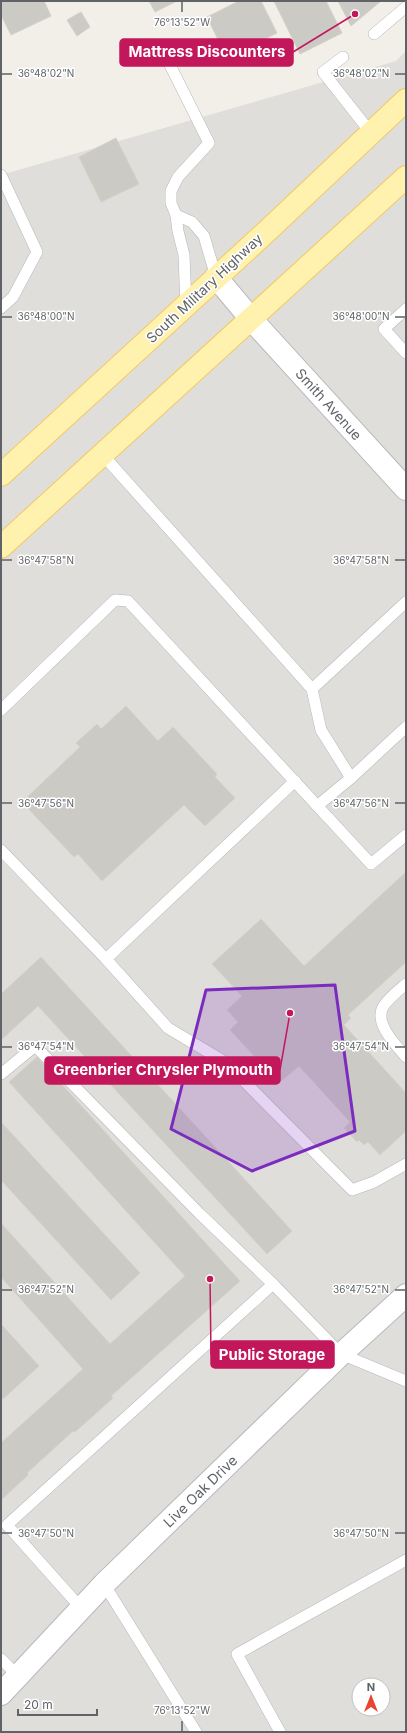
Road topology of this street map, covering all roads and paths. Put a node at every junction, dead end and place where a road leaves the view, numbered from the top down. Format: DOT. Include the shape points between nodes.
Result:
graph roads {
  1 [pos="406,7"];
  2 [pos="374,34"];
  3 [pos="166,57"];
  4 [pos="343,57"];
  5 [pos="406,100"];
  6 [pos="371,133"];
  7 [pos="1,175"];
  8 [pos="406,177"];
  9 [pos="176,215"];
  10 [pos="216,277"];
  11 [pos="186,305"];
  12 [pos="1,308"];
  13 [pos="406,308"];
  14 [pos="251,318"];
  15 [pos="406,353"];
  16 [pos="102,454"];
  17 [pos="1,474"];
  18 [pos="406,489"];
  19 [pos="1,547"];
  20 [pos="406,602"];
  21 [pos="312,689"];
  22 [pos="1,710"];
  23 [pos="406,727"];
  24 [pos="350,778"];
  25 [pos="294,781"];
  26 [pos="317,806"];
  27 [pos="406,835"];
  28 [pos="1,850"];
  29 [pos="106,959"];
  30 [pos="406,984"];
  31 [pos="406,1057"];
  32 [pos="1,1074"];
  33 [pos="406,1164"];
  34 [pos="273,1284"];
  35 [pos="406,1294"];
  36 [pos="341,1354"];
  37 [pos="406,1381"];
  38 [pos="4,1523"];
  39 [pos="406,1560"];
  40 [pos="104,1584"];
  41 [pos="82,1608"];
  42 [pos="1,1659"];
  43 [pos="18,1676"];
  44 [pos="1,1694"];
  45 [pos="196,1732"];
  46 [pos="280,1732"];
  1 -- 2 [label="lane"];
  3 -- 9 [label="lane" via="209,143 178,177 171,191 171,202"];
  4 -- 6 [label="lane" via="323,72"];
  5 -- 6 [label="main road, South Military Highway"];
  6 -- 10 [label="main road, South Military Highway"];
  7 -- 12 [label="lane" via="37,252 13,297"];
  8 -- 14 [label="main road"];
  9 -- 10 [label="lane" via="192,222 204,236"];
  9 -- 11 [label="lane" via="184,255"];
  10 -- 11 [label="main road, South Military Highway"];
  10 -- 14 [label="street, Smith Avenue"];
  11 -- 17 [label="main road, South Military Highway"];
  13 -- 15 [label="lane" via="384,329"];
  14 -- 16 [label="main road"];
  14 -- 18 [label="street, Smith Avenue"];
  16 -- 19 [label="main road"];
  16 -- 21 [label="lane"];
  20 -- 21 [label="lane"];
  21 -- 24 [label="lane" via="321,730"];
  22 -- 25 [label="lane" via="115,600 128,601"];
  23 -- 24 [label="lane"];
  24 -- 26 [label="lane"];
  25 -- 26 [label="lane"];
  25 -- 29 [label="lane"];
  26 -- 27 [label="lane" via="371,864"];
  28 -- 29 [label="lane"];
  29 -- 33 [label="lane" via="168,1028 225,1062 352,1190 374,1182"];
  30 -- 31 [label="lane" via="382,1009 382,1027"];
  32 -- 34 [label="lane" via="35,1046 199,1213"];
  34 -- 36 [label="lane"];
  34 -- 38 [label="lane"];
  35 -- 36 [label="street, Live Oak Drive"];
  36 -- 37 [label="lane"];
  36 -- 40 [label="street, Live Oak Drive"];
  38 -- 41 [label="lane"];
  39 -- 46 [label="lane" via="237,1654"];
  40 -- 41 [label="street, Live Oak Drive"];
  40 -- 45 [label="lane"];
  41 -- 43 [label="street, Live Oak Drive"];
  42 -- 43 [label="lane"];
  43 -- 44 [label="street, Live Oak Drive"];
}
